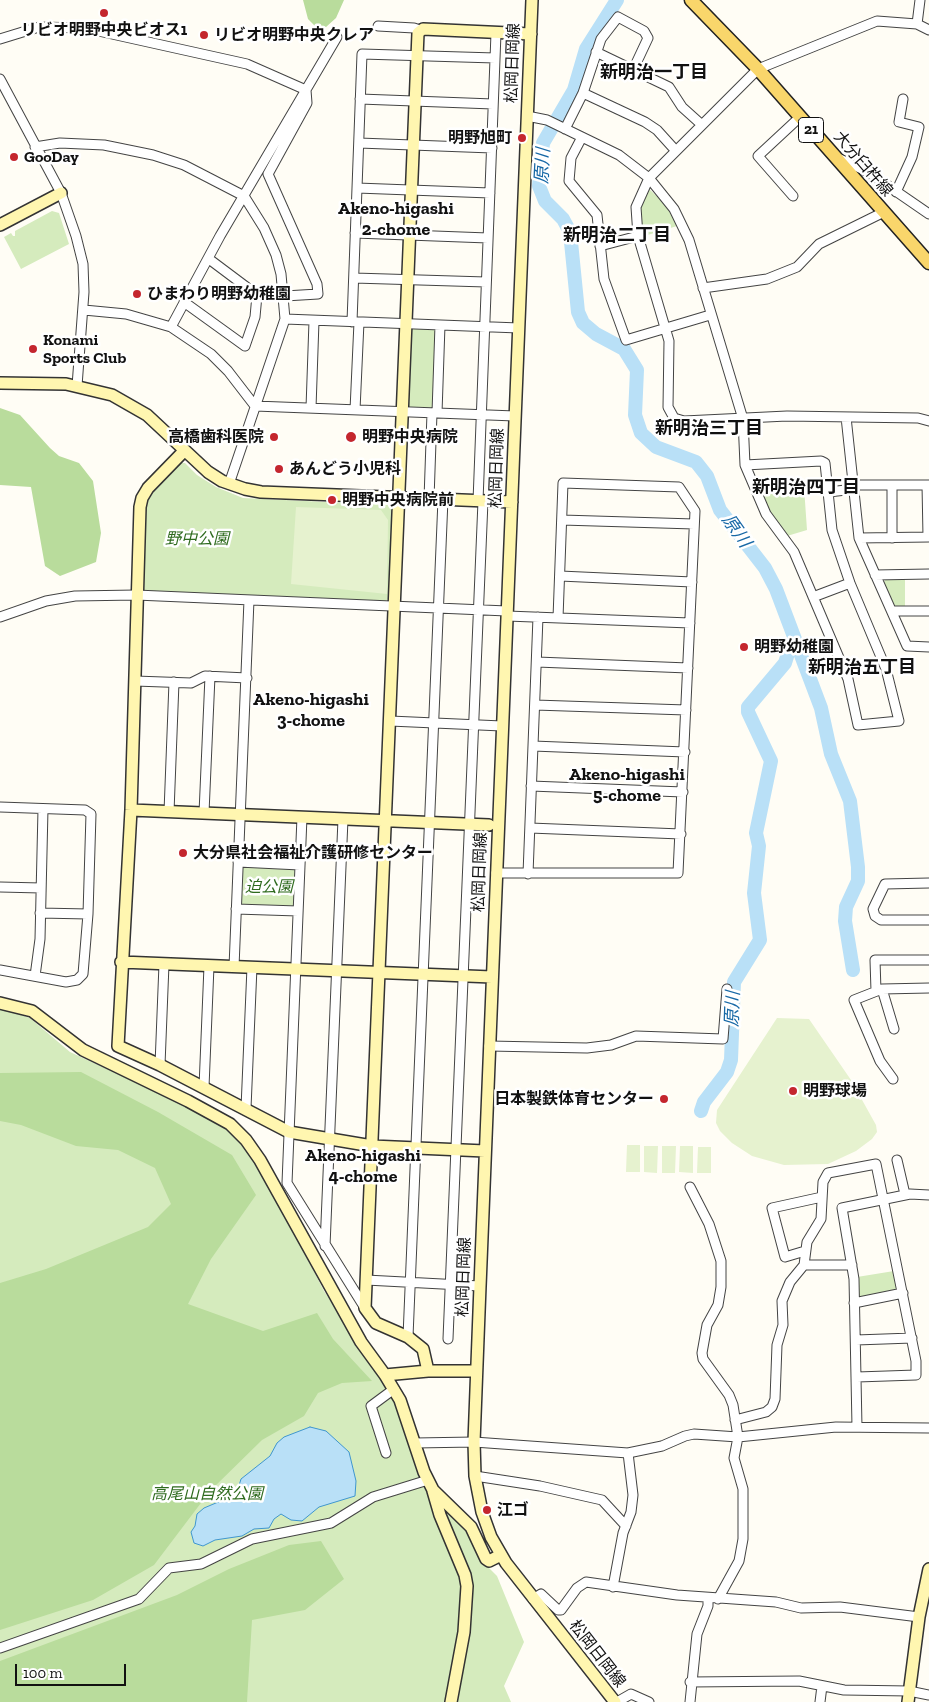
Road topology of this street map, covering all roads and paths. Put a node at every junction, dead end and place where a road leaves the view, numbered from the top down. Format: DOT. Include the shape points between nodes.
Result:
graph roads {
  1 [pos="532,0"];
  2 [pos="691,0"];
  3 [pos="920,0"];
  4 [pos="917,24"];
  5 [pos="378,26"];
  6 [pos="420,30"];
  7 [pos="929,30"];
  8 [pos="496,33"];
  9 [pos="531,34"];
  10 [pos="337,37"];
  11 [pos="0,39"];
  12 [pos="596,52"];
  13 [pos="417,56"];
  14 [pos="495,58"];
  15 [pos="758,69"];
  16 [pos="633,70"];
  17 [pos="0,79"];
  18 [pos="306,90"];
  19 [pos="583,93"];
  20 [pos="904,99"];
  21 [pos="360,100"];
  22 [pos="415,101"];
  23 [pos="493,104"];
  24 [pos="527,116"];
  25 [pos="800,117"];
  26 [pos="702,124"];
  27 [pos="564,128"];
  28 [pos="582,137"];
  29 [pos="359,143"];
  30 [pos="413,145"];
  31 [pos="35,147"];
  32 [pos="492,148"];
  33 [pos="676,151"];
  34 [pos="834,155"];
  35 [pos="649,178"];
  36 [pos="357,188"];
  37 [pos="411,190"];
  38 [pos="896,192"];
  39 [pos="490,193"];
  40 [pos="61,194"];
  41 [pos="244,196"];
  42 [pos="794,196"];
  43 [pos="884,212"];
  44 [pos="929,214"];
  45 [pos="0,225"];
  46 [pos="355,233"];
  47 [pos="410,235"];
  48 [pos="638,236"];
  49 [pos="488,238"];
  50 [pos="600,246"];
  51 [pos="209,259"];
  52 [pos="929,263"];
  53 [pos="354,278"];
  54 [pos="408,280"];
  55 [pos="486,282"];
  56 [pos="703,288"];
  57 [pos="285,296"];
  58 [pos="184,302"];
  59 [pos="84,310"];
  60 [pos="710,315"];
  61 [pos="285,320"];
  62 [pos="314,320"];
  63 [pos="355,322"];
  64 [pos="406,324"];
  65 [pos="440,325"];
  66 [pos="171,327"];
  67 [pos="484,327"];
  68 [pos="519,328"];
  69 [pos="666,328"];
  70 [pos="0,383"];
  71 [pos="77,386"];
  72 [pos="255,406"];
  73 [pos="311,408"];
  74 [pos="356,410"];
  75 [pos="402,412"];
  76 [pos="434,413"];
  77 [pos="481,415"];
  78 [pos="515,416"];
  79 [pos="846,417"];
  80 [pos="743,418"];
  81 [pos="929,421"];
  82 [pos="184,451"];
  83 [pos="745,465"];
  84 [pos="228,484"];
  85 [pos="892,485"];
  86 [pos="928,485"];
  87 [pos="853,487"];
  88 [pos="829,492"];
  89 [pos="399,497"];
  90 [pos="429,499"];
  91 [pos="442,499"];
  92 [pos="480,501"];
  93 [pos="512,502"];
  94 [pos="562,520"];
  95 [pos="694,524"];
  96 [pos="928,537"];
  97 [pos="859,538"];
  98 [pos="892,538"];
  99 [pos="929,574"];
  100 [pos="875,575"];
  101 [pos="560,576"];
  102 [pos="692,582"];
  103 [pos="850,582"];
  104 [pos="136,595"];
  105 [pos="813,597"];
  106 [pos="250,600"];
  107 [pos="394,608"];
  108 [pos="438,609"];
  109 [pos="478,610"];
  110 [pos="892,611"];
  111 [pos="929,611"];
  112 [pos="507,614"];
  113 [pos="0,617"];
  114 [pos="538,617"];
  115 [pos="558,618"];
  116 [pos="690,624"];
  117 [pos="929,646"];
  118 [pos="536,662"];
  119 [pos="688,668"];
  120 [pos="210,676"];
  121 [pos="247,678"];
  122 [pos="135,681"];
  123 [pos="174,682"];
  124 [pos="535,705"];
  125 [pos="686,710"];
  126 [pos="390,721"];
  127 [pos="434,723"];
  128 [pos="474,725"];
  129 [pos="502,726"];
  130 [pos="533,746"];
  131 [pos="685,752"];
  132 [pos="532,786"];
  133 [pos="683,792"];
  134 [pos="0,807"];
  135 [pos="43,809"];
  136 [pos="131,810"];
  137 [pos="169,812"];
  138 [pos="204,813"];
  139 [pos="240,815"];
  140 [pos="302,817"];
  141 [pos="343,819"];
  142 [pos="386,821"];
  143 [pos="430,823"];
  144 [pos="469,824"];
  145 [pos="489,825"];
  146 [pos="530,828"];
  147 [pos="681,834"];
  148 [pos="238,862"];
  149 [pos="300,865"];
  150 [pos="496,873"];
  151 [pos="528,874"];
  152 [pos="929,883"];
  153 [pos="0,887"];
  154 [pos="41,888"];
  155 [pos="236,909"];
  156 [pos="298,912"];
  157 [pos="40,913"];
  158 [pos="88,914"];
  159 [pos="929,920"];
  160 [pos="929,960"];
  161 [pos="122,962"];
  162 [pos="164,964"];
  163 [pos="209,966"];
  164 [pos="234,967"];
  165 [pos="252,967"];
  166 [pos="296,969"];
  167 [pos="0,970"];
  168 [pos="336,971"];
  169 [pos="379,972"];
  170 [pos="423,974"];
  171 [pos="35,976"];
  172 [pos="463,976"];
  173 [pos="492,977"];
  174 [pos="929,988"];
  175 [pos="727,989"];
  176 [pos="879,990"];
  177 [pos="0,1004"];
  178 [pos="896,1029"];
  179 [pos="489,1046"];
  180 [pos="160,1065"];
  181 [pos="893,1079"];
  182 [pos="204,1087"];
  183 [pos="246,1108"];
  184 [pos="289,1132"];
  185 [pos="329,1140"];
  186 [pos="372,1146"];
  187 [pos="416,1149"];
  188 [pos="456,1150"];
  189 [pos="485,1152"];
  190 [pos="897,1160"];
  191 [pos="690,1187"];
  192 [pos="904,1190"];
  193 [pos="929,1195"];
  194 [pos="822,1197"];
  195 [pos="884,1199"];
  196 [pos="325,1246"];
  197 [pos="805,1251"];
  198 [pos="804,1265"];
  199 [pos="852,1265"];
  200 [pos="366,1280"];
  201 [pos="410,1282"];
  202 [pos="450,1284"];
  203 [pos="480,1286"];
  204 [pos="903,1293"];
  205 [pos="854,1303"];
  206 [pos="365,1308"];
  207 [pos="408,1337"];
  208 [pos="912,1338"];
  209 [pos="448,1339"];
  210 [pos="856,1340"];
  211 [pos="428,1371"];
  212 [pos="476,1371"];
  213 [pos="385,1375"];
  214 [pos="857,1377"];
  215 [pos="394,1389"];
  216 [pos="735,1420"];
  217 [pos="857,1427"];
  218 [pos="929,1428"];
  219 [pos="738,1437"];
  220 [pos="474,1442"];
  221 [pos="415,1443"];
  222 [pos="386,1453"];
  223 [pos="628,1453"];
  224 [pos="475,1476"];
  225 [pos="430,1485"];
  226 [pos="626,1526"];
  227 [pos="501,1555"];
  228 [pos="929,1569"];
  229 [pos="614,1587"];
  230 [pos="708,1598"];
  231 [pos="533,1599"];
  232 [pos="718,1599"];
  233 [pos="918,1616"];
  234 [pos="0,1648"];
  235 [pos="690,1682"];
  236 [pos="822,1686"];
  237 [pos="929,1695"];
  238 [pos="908,1696"];
  239 [pos="451,1702"];
  240 [pos="616,1702"];
  241 [pos="649,1702"];
  242 [pos="690,1702"];
  243 [pos="820,1702"];
  1 -- 9 [label="street, 松岡日岡線"];
  2 -- 15 [label="main road, 大分臼杵線 / 21"];
  3 -- 4 [label="street"];
  4 -- 7 [label="street"];
  4 -- 15 [label="street" via="877,21"];
  5 -- 6 [label="street"];
  6 -- 8 [label="street"];
  6 -- 13 [label="street"];
  8 -- 9 [label="street"];
  8 -- 14 [label="street"];
  9 -- 24 [label="street, 松岡日岡線"];
  10 -- 18 [label="street"];
  11 -- 18 [label="street" via="39,27 85,28 247,64"];
  12 -- 16 [label="street"];
  12 -- 16 [label="street" via="603,34 618,17 644,31 648,38"];
  12 -- 19 [label="street"];
  13 -- 14 [label="street"];
  13 -- 21 [label="street" via="362,54"];
  13 -- 22 [label="street"];
  14 -- 23 [label="street"];
  15 -- 25 [label="main road, 大分臼杵線 / 21"];
  15 -- 26 [label="street"];
  16 -- 26 [label="street" via="669,87 682,107"];
  17 -- 31 [label="street"];
  18 -- 41 [label="street"];
  18 -- 57 [label="street" via="307,103 268,174 317,284 318,294"];
  19 -- 27 [label="street"];
  19 -- 33 [label="street" via="645,122"];
  20 -- 38 [label="street" via="899,122 919,127 912,157"];
  21 -- 22 [label="street"];
  21 -- 29 [label="street"];
  22 -- 23 [label="street"];
  22 -- 30 [label="street"];
  23 -- 32 [label="street"];
  24 -- 27 [label="street"];
  24 -- 68 [label="street, 松岡日岡線"];
  25 -- 34 [label="main road, 大分臼杵線 / 21"];
  25 -- 42 [label="street" via="758,156"];
  26 -- 33 [label="street"];
  27 -- 28 [label="street"];
  28 -- 35 [label="street" via="619,155"];
  28 -- 50 [label="street" via="571,158 569,181 595,212"];
  29 -- 30 [label="street"];
  29 -- 36 [label="street"];
  30 -- 32 [label="street"];
  30 -- 37 [label="street"];
  31 -- 40 [label="street"];
  31 -- 41 [label="street" via="90,143 153,155 196,170"];
  32 -- 39 [label="street"];
  33 -- 35 [label="street"];
  34 -- 38 [label="street" via="868,172"];
  34 -- 43 [label="main road, 大分臼杵線 / 21"];
  35 -- 48 [label="street" via="636,207"];
  35 -- 56 [label="street" via="674,209 689,240"];
  36 -- 37 [label="street"];
  36 -- 46 [label="street"];
  37 -- 39 [label="street"];
  37 -- 47 [label="street"];
  38 -- 44 [label="street"];
  39 -- 49 [label="street"];
  40 -- 45 [label="street"];
  40 -- 59 [label="street" via="80,251"];
  41 -- 51 [label="street"];
  41 -- 57 [label="street" via="276,255"];
  43 -- 52 [label="main road, 大分臼杵線 / 21"];
  43 -- 56 [label="street" via="820,244 797,267 767,279"];
  46 -- 47 [label="street"];
  46 -- 53 [label="street"];
  47 -- 49 [label="street"];
  47 -- 54 [label="street"];
  48 -- 50 [label="street"];
  48 -- 69 [label="street"];
  49 -- 55 [label="street"];
  50 -- 69 [label="street" via="604,279 626,340"];
  51 -- 58 [label="street"];
  51 -- 58 [label="street" via="256,295 255,317 245,346"];
  53 -- 54 [label="street"];
  53 -- 63 [label="street"];
  54 -- 55 [label="street"];
  54 -- 64 [label="street"];
  55 -- 67 [label="street"];
  56 -- 60 [label="street"];
  57 -- 61 [label="street"];
  58 -- 66 [label="street"];
  59 -- 66 [label="street" via="126,314"];
  59 -- 71 [label="street"];
  60 -- 69 [label="street"];
  60 -- 80 [label="street"];
  61 -- 62 [label="street"];
  61 -- 72 [label="street"];
  62 -- 63 [label="street"];
  62 -- 73 [label="street"];
  63 -- 64 [label="street"];
  63 -- 74 [label="street"];
  64 -- 65 [label="street"];
  64 -- 75 [label="street"];
  65 -- 67 [label="street"];
  65 -- 76 [label="street"];
  66 -- 72 [label="street" via="211,354"];
  67 -- 68 [label="street"];
  67 -- 77 [label="street"];
  68 -- 78 [label="street, 松岡日岡線"];
  69 -- 80 [label="street" via="670,351 668,407 671,415 684,421"];
  70 -- 71 [label="street"];
  71 -- 82 [label="street" via="132,405"];
  72 -- 73 [label="street"];
  72 -- 84 [label="street"];
  73 -- 74 [label="street"];
  74 -- 75 [label="street"];
  75 -- 76 [label="street"];
  75 -- 89 [label="street"];
  76 -- 77 [label="street"];
  76 -- 90 [label="street"];
  77 -- 78 [label="street"];
  77 -- 92 [label="street"];
  78 -- 93 [label="street, 松岡日岡線"];
  79 -- 80 [label="street"];
  79 -- 81 [label="street"];
  79 -- 87 [label="street"];
  80 -- 83 [label="street"];
  82 -- 84 [label="street"];
  82 -- 104 [label="street" via="142,498"];
  83 -- 88 [label="street" via="821,461 825,463"];
  83 -- 105 [label="street" via="766,514 794,552"];
  84 -- 89 [label="street" via="261,492"];
  85 -- 86 [label="street"];
  85 -- 87 [label="street"];
  85 -- 98 [label="street"];
  86 -- 96 [label="street"];
  87 -- 88 [label="street"];
  87 -- 97 [label="street"];
  88 -- 103 [label="street" via="832,530"];
  89 -- 90 [label="street"];
  89 -- 107 [label="street"];
  90 -- 91 [label="street"];
  91 -- 92 [label="street"];
  91 -- 108 [label="street"];
  92 -- 93 [label="street"];
  92 -- 109 [label="street"];
  93 -- 112 [label="street, 松岡日岡線"];
  94 -- 95 [label="street"];
  94 -- 95 [label="street" via="563,483 679,487 694,511"];
  94 -- 101 [label="street"];
  95 -- 102 [label="street"];
  96 -- 98 [label="street"];
  97 -- 98 [label="street"];
  97 -- 100 [label="street"];
  99 -- 100 [label="street"];
  100 -- 110 [label="street"];
  101 -- 102 [label="street"];
  101 -- 115 [label="street"];
  102 -- 116 [label="street"];
  103 -- 105 [label="street"];
  103 -- 105 [label="street" via="886,669 899,721 858,725 848,679"];
  104 -- 106 [label="street"];
  104 -- 113 [label="street" via="75,596 46,601"];
  104 -- 122 [label="street"];
  106 -- 107 [label="street"];
  106 -- 121 [label="street"];
  107 -- 108 [label="street"];
  107 -- 126 [label="street"];
  108 -- 109 [label="street"];
  108 -- 127 [label="street"];
  109 -- 112 [label="street"];
  109 -- 128 [label="street"];
  110 -- 111 [label="street"];
  110 -- 117 [label="street" via="907,646"];
  112 -- 114 [label="street"];
  112 -- 129 [label="street, 松岡日岡線"];
  114 -- 115 [label="street"];
  114 -- 118 [label="street"];
  115 -- 116 [label="street"];
  116 -- 119 [label="street"];
  118 -- 119 [label="street"];
  118 -- 124 [label="street"];
  119 -- 125 [label="street"];
  120 -- 121 [label="street"];
  120 -- 123 [label="street" via="191,683"];
  120 -- 138 [label="street"];
  121 -- 139 [label="street"];
  122 -- 123 [label="street"];
  122 -- 136 [label="street"];
  123 -- 137 [label="street"];
  124 -- 125 [label="street"];
  124 -- 130 [label="street"];
  125 -- 131 [label="street"];
  126 -- 127 [label="street"];
  126 -- 142 [label="street"];
  127 -- 128 [label="street"];
  127 -- 143 [label="street"];
  128 -- 129 [label="street"];
  128 -- 144 [label="street"];
  129 -- 150 [label="street, 松岡日岡線"];
  130 -- 131 [label="street"];
  130 -- 132 [label="street"];
  131 -- 133 [label="street"];
  132 -- 133 [label="street"];
  132 -- 146 [label="street"];
  133 -- 147 [label="street"];
  134 -- 135 [label="street"];
  135 -- 154 [label="street"];
  135 -- 158 [label="street" via="85,810 92,814"];
  136 -- 137 [label="street"];
  136 -- 161 [label="street"];
  137 -- 138 [label="street"];
  138 -- 139 [label="street"];
  139 -- 140 [label="street"];
  139 -- 148 [label="street"];
  140 -- 141 [label="street"];
  140 -- 149 [label="street"];
  141 -- 142 [label="street"];
  141 -- 168 [label="street"];
  142 -- 143 [label="street"];
  142 -- 169 [label="street"];
  143 -- 144 [label="street"];
  143 -- 170 [label="street"];
  144 -- 145 [label="street"];
  144 -- 172 [label="street"];
  146 -- 147 [label="street"];
  146 -- 151 [label="street"];
  147 -- 151 [label="street" via="680,869 673,875"];
  148 -- 149 [label="street"];
  148 -- 155 [label="street"];
  149 -- 156 [label="street"];
  150 -- 151 [label="street"];
  150 -- 173 [label="street, 松岡日岡線"];
  152 -- 159 [label="street" via="885,884 873,909 881,920"];
  153 -- 154 [label="street"];
  154 -- 157 [label="street"];
  155 -- 156 [label="street"];
  155 -- 164 [label="street"];
  156 -- 166 [label="street"];
  157 -- 158 [label="street"];
  157 -- 171 [label="street"];
  158 -- 171 [label="street" via="85,966 80,978 66,982"];
  160 -- 176 [label="street" via="876,960"];
  161 -- 162 [label="street"];
  161 -- 180 [label="street" via="118,1046"];
  162 -- 163 [label="street"];
  162 -- 180 [label="street"];
  163 -- 164 [label="street"];
  163 -- 182 [label="street"];
  164 -- 165 [label="street"];
  165 -- 166 [label="street"];
  165 -- 183 [label="street"];
  166 -- 168 [label="street"];
  166 -- 184 [label="street"];
  167 -- 171 [label="street"];
  168 -- 169 [label="street"];
  168 -- 185 [label="street"];
  169 -- 170 [label="street"];
  169 -- 186 [label="street"];
  170 -- 172 [label="street"];
  170 -- 187 [label="street"];
  172 -- 173 [label="street"];
  172 -- 188 [label="street"];
  173 -- 179 [label="street, 松岡日岡線"];
  174 -- 176 [label="street"];
  175 -- 179 [label="street" via="723,1038 636,1036 628,1041 587,1048"];
  176 -- 178 [label="street"];
  176 -- 181 [label="street" via="854,1000 880,1061"];
  177 -- 213 [label="street" via="32,1011 83,1050 188,1101 230,1124 241,1134 260,1160 338,1304"];
  179 -- 189 [label="street, 松岡日岡線"];
  180 -- 182 [label="street"];
  182 -- 183 [label="street"];
  183 -- 184 [label="street"];
  184 -- 185 [label="street"];
  184 -- 196 [label="street" via="287,1183"];
  185 -- 186 [label="street"];
  185 -- 196 [label="street"];
  186 -- 187 [label="street"];
  186 -- 200 [label="street"];
  187 -- 188 [label="street"];
  187 -- 201 [label="street"];
  188 -- 189 [label="street"];
  188 -- 202 [label="street"];
  189 -- 203 [label="street, 松岡日岡線"];
  190 -- 192 [label="street"];
  191 -- 216 [label="street" via="709,1224 721,1261 718,1305 707,1325 703,1359 732,1401"];
  193 -- 195 [label="street" via="910,1194"];
  194 -- 195 [label="street" via="823,1182 828,1173 876,1164"];
  194 -- 197 [label="street" via="821,1219 811,1232"];
  194 -- 197 [label="street" via="772,1208 785,1258"];
  195 -- 199 [label="street" via="842,1208"];
  195 -- 204 [label="street"];
  196 -- 206 [label="street"];
  197 -- 198 [label="street"];
  198 -- 199 [label="street"];
  198 -- 216 [label="street" via="783,1294 783,1325 777,1345 777,1387 772,1407 752,1417"];
  199 -- 205 [label="street"];
  200 -- 201 [label="street"];
  200 -- 206 [label="street"];
  201 -- 202 [label="street"];
  201 -- 207 [label="street"];
  202 -- 203 [label="street"];
  202 -- 209 [label="street"];
  203 -- 212 [label="street, 松岡日岡線"];
  204 -- 205 [label="street"];
  204 -- 208 [label="street"];
  205 -- 210 [label="street"];
  206 -- 207 [label="street" via="376,1323"];
  207 -- 211 [label="street" via="423,1349"];
  208 -- 210 [label="street"];
  208 -- 214 [label="street" via="916,1375"];
  210 -- 214 [label="street"];
  211 -- 212 [label="street"];
  211 -- 213 [label="street"];
  212 -- 220 [label="street, 松岡日岡線"];
  213 -- 215 [label="street"];
  214 -- 217 [label="street"];
  215 -- 221 [label="street"];
  215 -- 222 [label="street" via="371,1406"];
  216 -- 219 [label="street"];
  217 -- 218 [label="street"];
  217 -- 219 [label="street"];
  219 -- 223 [label="street" via="694,1434 662,1446"];
  219 -- 232 [label="street" via="734,1458 743,1489 743,1539 739,1561"];
  220 -- 221 [label="street"];
  220 -- 223 [label="street"];
  220 -- 224 [label="street, 松岡日岡線"];
  221 -- 225 [label="street"];
  223 -- 226 [label="street" via="633,1495 632,1512"];
  224 -- 226 [label="street" via="602,1500"];
  224 -- 227 [label="street, 松岡日岡線" via="482,1512"];
  225 -- 227 [label="street" via="471,1527 486,1559 489,1561"];
  225 -- 234 [label="street" via="372,1496 330,1523 252,1539 201,1564 169,1568 139,1599"];
  225 -- 239 [label="street" via="467,1586 464,1632"];
  226 -- 229 [label="street"];
  227 -- 231 [label="street, 松岡日岡線"];
  228 -- 233 [label="street"];
  229 -- 230 [label="street"];
  229 -- 231 [label="street" via="586,1582 577,1588 562,1610 541,1594"];
  230 -- 232 [label="street"];
  230 -- 235 [label="street" via="708,1606 696,1634"];
  231 -- 240 [label="street, 松岡日岡線"];
  232 -- 233 [label="street" via="776,1602 801,1608 840,1606"];
  233 -- 238 [label="street"];
  235 -- 236 [label="street" via="773,1680"];
  235 -- 242 [label="street"];
  236 -- 238 [label="street"];
  236 -- 243 [label="street"];
  237 -- 238 [label="street"];
  240 -- 241 [label="street" via="631,1694"];
}
